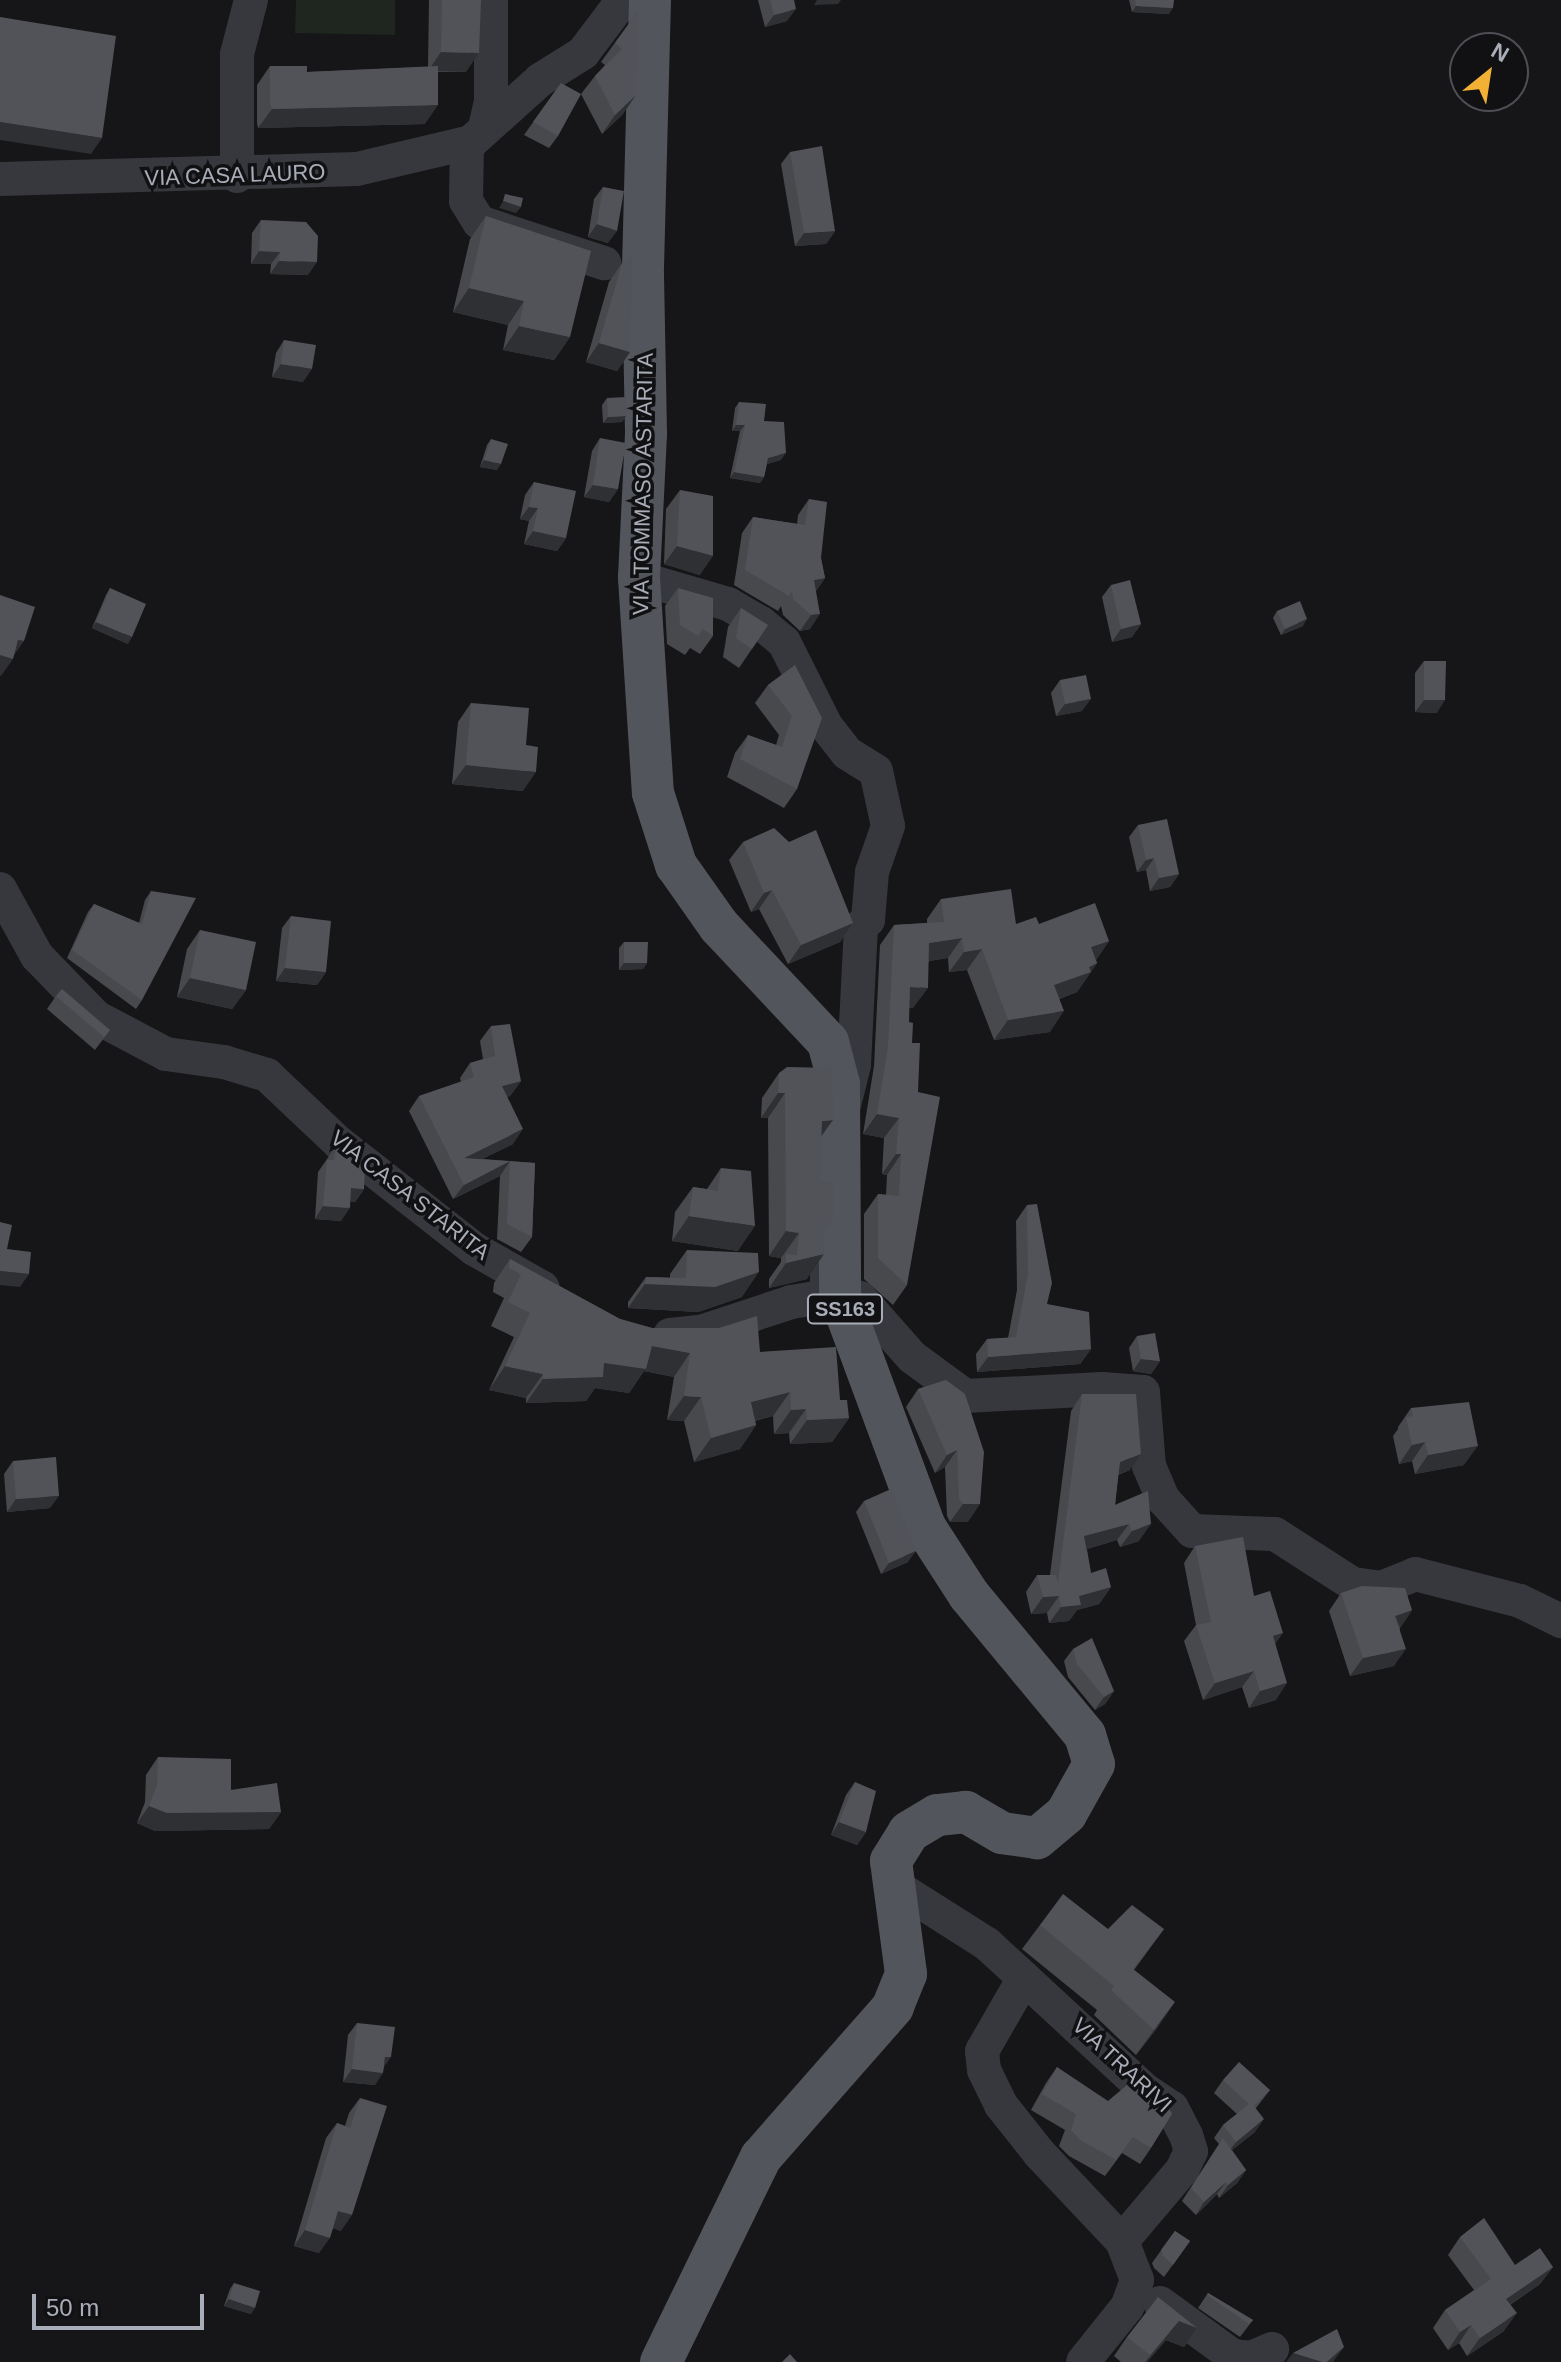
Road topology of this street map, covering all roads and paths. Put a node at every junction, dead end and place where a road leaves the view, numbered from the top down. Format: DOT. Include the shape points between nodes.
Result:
graph roads {
  1 [pos="251,0"];
  2 [pos="491,0"];
  3 [pos="623,0"];
  4 [pos="650,0"];
  5 [pos="476,133"];
  6 [pos="237,176"];
  7 [pos="0,179"];
  8 [pos="604,263"];
  9 [pos="639,578"];
  10 [pos="0,889"];
  11 [pos="840,1124"];
  12 [pos="838,1191"];
  13 [pos="840,1297"];
  14 [pos="575,1306"];
  15 [pos="641,1333"];
  16 [pos="1561,1621"];
  17 [pos="891,1883"];
  18 [pos="1024,1978"];
  19 [pos="1122,2241"];
  20 [pos="1137,2280"];
  21 [pos="1272,2349"];
  22 [pos="661,2362"];
  23 [pos="1083,2362"];
  1 -- 6 [label="street" via="237,54"];
  2 -- 5 [label="street" via="491,101"];
  3 -- 5 [label="street, VIA CASA LAURO" via="583,53"];
  4 -- 9 [label="main road, VIA TOMMASO ASTARITA / SS163" via="643,276 646,434"];
  5 -- 6 [label="street, VIA CASA LAURO" via="357,169"];
  5 -- 8 [label="street" via="466,201 479,222"];
  6 -- 7 [label="street, VIA CASA LAURO"];
  9 -- 11 [label="main road, VIA TOMMASO ASTARITA / SS163" via="653,793 676,865 719,926 828,1042 839,1084"];
  9 -- 11 [label="street" via="728,604 761,623 784,642 802,686 833,735 847,753 876,771 888,826 872,872 868,920 861,926 854,1065"];
  10 -- 14 [label="street, VIA CASA STARITA" via="37,956 96,1017 166,1054 267,1075 339,1143 474,1249"];
  11 -- 12 [label="main road, VIA TOMMASO ASTARITA / SS163"];
  12 -- 13 [label="main road, VIA TOMMASO ASTARITA / SS163"];
  12 -- 15 [label="street" via="823,1193 827,1296 791,1302 701,1332"];
  13 -- 16 [label="street" via="860,1298 912,1357 965,1396 1143,1392 1149,1466 1163,1499 1192,1531 1275,1534 1353,1584 1381,1588 1415,1574 1520,1601"];
  13 -- 17 [label="main road, VIA TOMMASO ASTARITA / SS163" via="925,1527 969,1595 1085,1735 1094,1764 1066,1814 1037,1838 1002,1833 966,1812 937,1815 909,1832 896,1849"];
  17 -- 18 [label="street, VIA TRARIVI" via="987,1944"];
  17 -- 22 [label="main road, VIA TOMMASO ASTARITA / SS163" via="906,1974 893,2007 761,2157"];
  18 -- 19 [label="street" via="982,2051 984,2070 1001,2105 1039,2153"];
  18 -- 19 [label="street, VIA TRARIVI" via="1145,2090 1172,2108 1186,2135 1191,2151 1182,2170"];
  19 -- 20 [label="street"];
  20 -- 21 [label="street" via="1188,2326 1233,2356 1251,2358"];
  20 -- 23 [label="street" via="1127,2307"];
}
